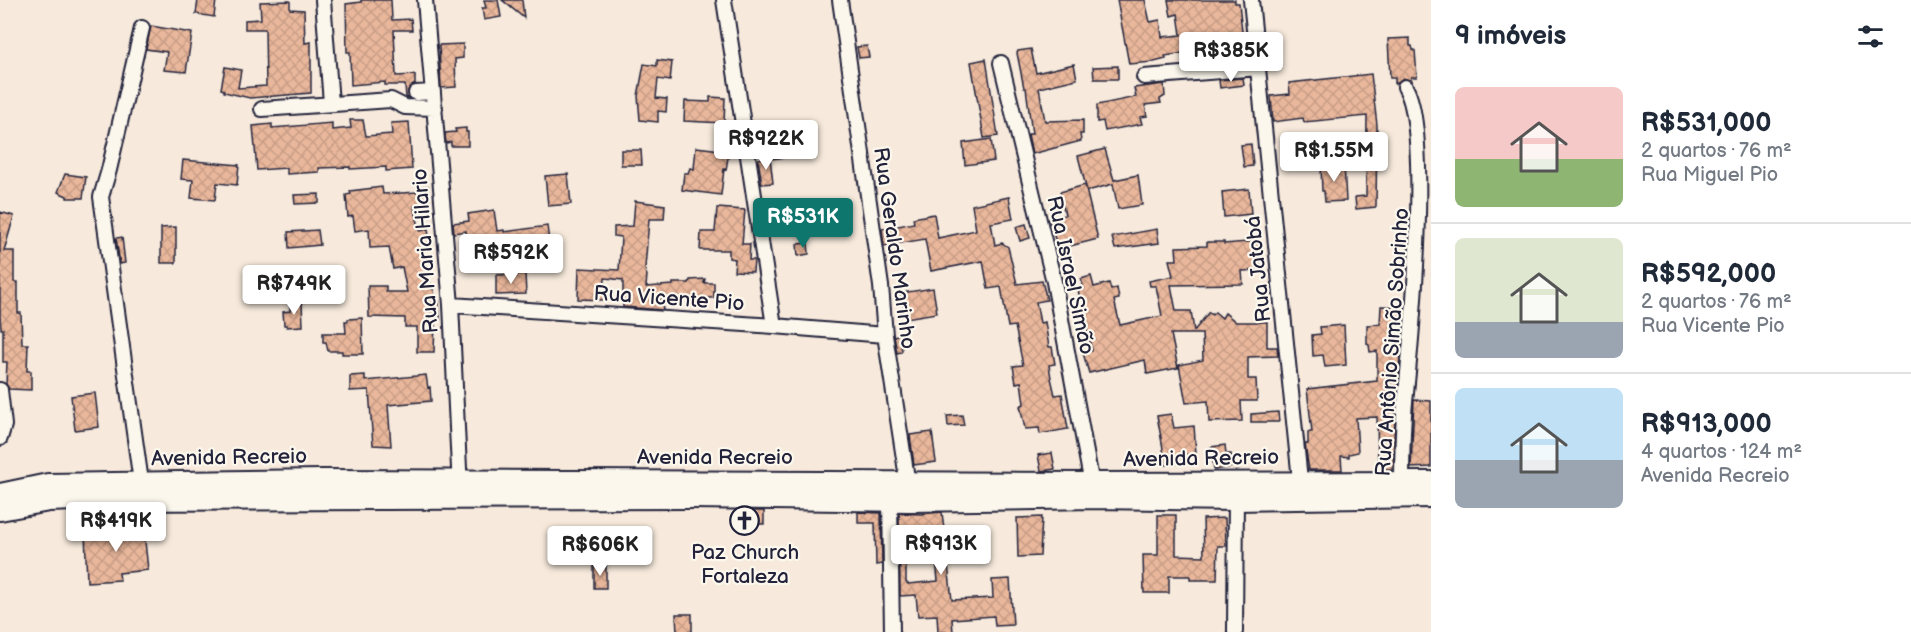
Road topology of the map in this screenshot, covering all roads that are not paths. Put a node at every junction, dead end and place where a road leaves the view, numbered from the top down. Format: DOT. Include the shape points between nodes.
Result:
graph roads {
  1 [pos="323,0"];
  2 [pos="425,0"];
  3 [pos="724,0"];
  4 [pos="840,0"];
  5 [pos="1251,0"];
  6 [pos="142,28"];
  7 [pos="1001,63"];
  8 [pos="1260,68"];
  9 [pos="1144,76"];
  10 [pos="1405,87"];
  11 [pos="434,92"];
  12 [pos="405,96"];
  13 [pos="331,103"];
  14 [pos="435,108"];
  15 [pos="262,109"];
  16 [pos="451,305"];
  17 [pos="774,326"];
  18 [pos="885,335"];
  19 [pos="0,390"];
  20 [pos="0,438"];
  21 [pos="459,480"];
  22 [pos="1431,482"];
  23 [pos="128,488"];
  24 [pos="693,489"];
  25 [pos="1301,490"];
  26 [pos="1402,490"];
  27 [pos="1093,491"];
  28 [pos="1236,491"];
  29 [pos="909,492"];
  30 [pos="0,494"];
  31 [pos="1431,497"];
  32 [pos="460,500"];
  33 [pos="890,501"];
  34 [pos="0,510"];
  35 [pos="892,632"];
  36 [pos="1235,632"];
  1 -- 13 [label="street"];
  2 -- 11 [label="street, Rua Maria Hilario"];
  3 -- 17 [label="street"];
  4 -- 18 [label="street, Rua Geraldo Marinho"];
  5 -- 8 [label="street, Rua Jatobá"];
  6 -- 23 [label="street" via="101,197"];
  7 -- 27 [label="street, Rua Israel Simão" via="1054,282"];
  8 -- 9 [label="street"];
  8 -- 25 [label="street, Rua Jatobá"];
  10 -- 26 [label="street, Rua Antônio Simão Sobrinho" via="1421,118 1426,179 1406,394"];
  11 -- 12 [label="street"];
  11 -- 14 [label="street, Rua Maria Hilario"];
  12 -- 13 [label="street"];
  12 -- 14 [label="street" via="405,107"];
  13 -- 15 [label="street"];
  14 -- 16 [label="street, Rua Maria Hilario"];
  16 -- 17 [label="street, Rua Vicente Pio"];
  16 -- 21 [label="street, Rua Maria Hilario"];
  17 -- 18 [label="street, Rua Vicente Pio"];
  18 -- 29 [label="street, Rua Geraldo Marinho"];
  19 -- 20 [label="street" via="4,429"];
  21 -- 23 [label="main road, Avenida Recreio"];
  21 -- 24 [label="main road, Avenida Recreio"];
  21 -- 32 [label="street, Rua Maria Hilario"];
  22 -- 26 [label="main road, Avenida Recreio"];
  23 -- 30 [label="main road, Avenida Recreio" via="48,484"];
  23 -- 32 [label="main road, Avenida Recreio"];
  23 -- 34 [label="main road, Avenida Recreio"];
  24 -- 29 [label="main road, Avenida Recreio"];
  24 -- 32 [label="main road, Avenida Recreio"];
  24 -- 33 [label="main road, Avenida Recreio"];
  25 -- 26 [label="main road, Avenida Recreio"];
  25 -- 28 [label="main road, Avenida Recreio"];
  26 -- 31 [label="main road, Avenida Recreio"];
  27 -- 28 [label="main road, Avenida Recreio"];
  27 -- 29 [label="main road, Avenida Recreio"];
  28 -- 36 [label="street"];
  29 -- 33 [label="main road, Avenida Recreio"];
  33 -- 35 [label="street"];
}
